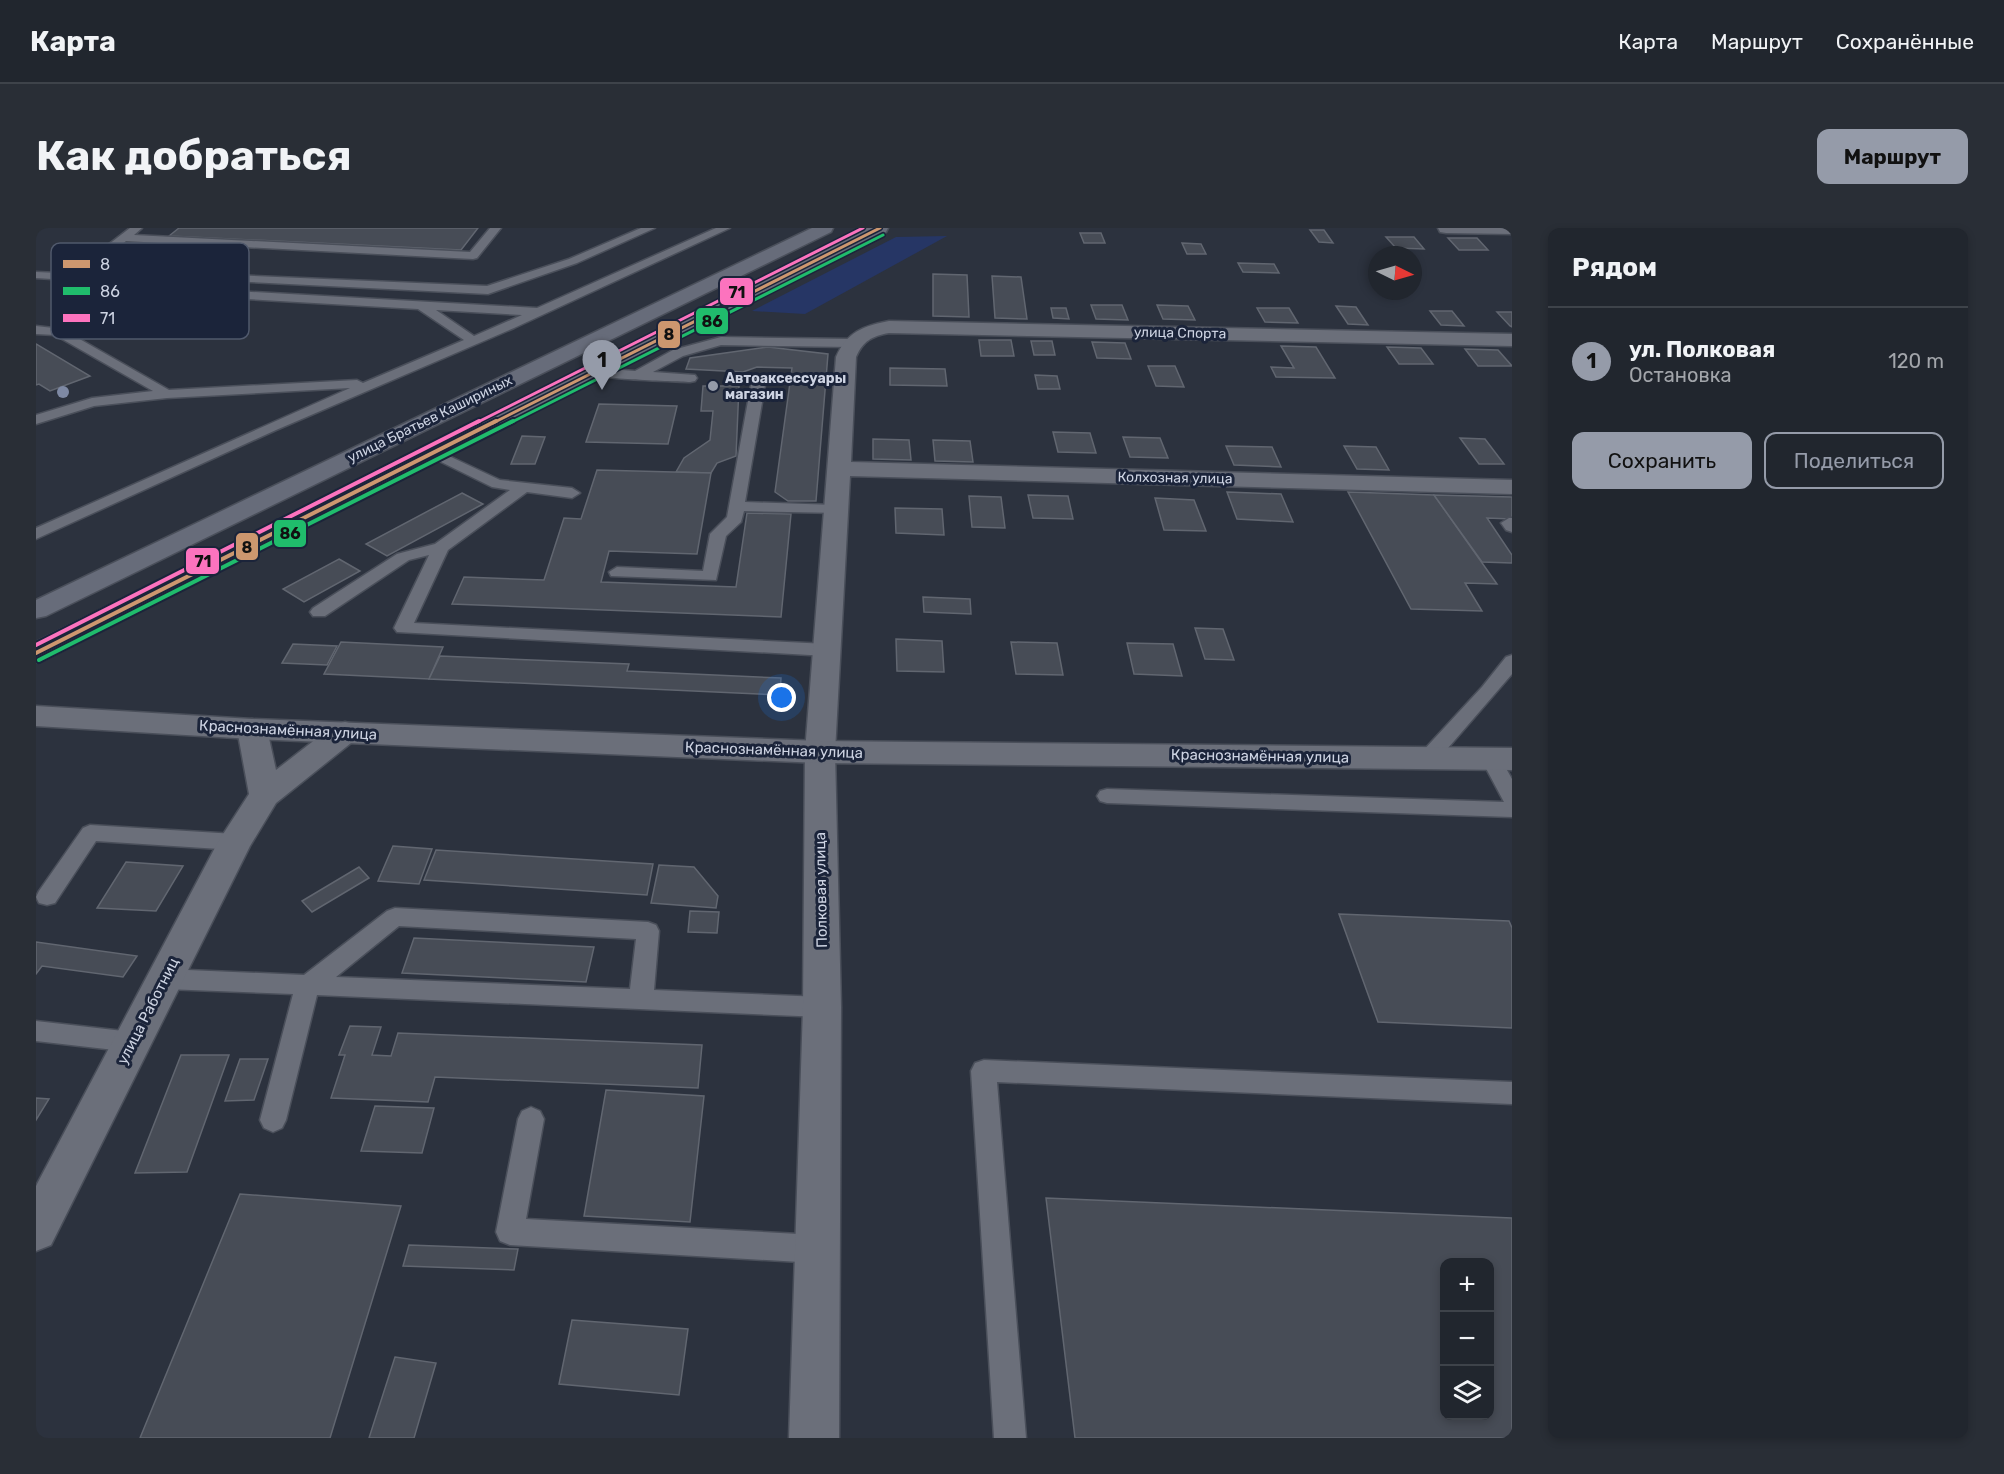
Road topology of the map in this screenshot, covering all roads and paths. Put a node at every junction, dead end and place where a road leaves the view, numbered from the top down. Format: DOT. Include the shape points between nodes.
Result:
graph roads {
  1 [pos="137,228"];
  2 [pos="496,228"];
  3 [pos="650,228"];
  4 [pos="725,228"];
  5 [pos="825,228"];
  6 [pos="880,228"];
  7 [pos="1446,228"];
  8 [pos="1512,230"];
  9 [pos="124,238"];
  10 [pos="117,243"];
  11 [pos="241,243"];
  12 [pos="249,244"];
  13 [pos="36,275"];
  14 [pos="51,276"];
  15 [pos="249,278"];
  16 [pos="249,295"];
  17 [pos="422,305"];
  18 [pos="540,312"];
  19 [pos="36,330"];
  20 [pos="51,331"];
  21 [pos="70,339"];
  22 [pos="1512,340"];
  23 [pos="474,341"];
  24 [pos="851,343"];
  25 [pos="595,372"];
  26 [pos="635,376"];
  27 [pos="690,378"];
  28 [pos="759,379"];
  29 [pos="373,383"];
  30 [pos="167,394"];
  31 [pos="36,420"];
  32 [pos="434,453"];
  33 [pos="838,469"];
  34 [pos="524,487"];
  35 [pos="1512,487"];
  36 [pos="572,493"];
  37 [pos="737,506"];
  38 [pos="835,510"];
  39 [pos="36,534"];
  40 [pos="441,547"];
  41 [pos="617,572"];
  42 [pos="36,610"];
  43 [pos="319,612"];
  44 [pos="827,650"];
  45 [pos="36,653"];
  46 [pos="1512,661"];
  47 [pos="36,716"];
  48 [pos="252,729"];
  49 [pos="345,732"];
  50 [pos="820,752"];
  51 [pos="1428,758"];
  52 [pos="1502,759"];
  53 [pos="265,795"];
  54 [pos="1107,796"];
  55 [pos="1512,798"];
  56 [pos="1512,810"];
  57 [pos="235,842"];
  58 [pos="47,897"];
  59 [pos="165,980"];
  60 [pos="307,986"];
  61 [pos="640,1000"];
  62 [pos="822,1007"];
  63 [pos="36,1031"];
  64 [pos="132,1042"];
  65 [pos="1512,1094"];
  66 [pos="531,1119"];
  67 [pos="273,1120"];
  68 [pos="36,1230"];
  69 [pos="817,1250"];
  70 [pos="814,1438"];
  71 [pos="1010,1438"];
  1 -- 9 [label="lane"];
  2 -- 12 [label="lane" via="473,256 390,256"];
  3 -- 15 [label="lane" via="573,261 488,290 368,280"];
  4 -- 18 [label="lane"];
  5 -- 42 [label="main road, улица Братьев Кашириных"];
  6 -- 25 [label="main road, улица Братьев Кашириных"];
  7 -- 8 [label="street"];
  9 -- 10 [label="lane"];
  9 -- 11 [label="lane"];
  13 -- 14 [label="lane"];
  16 -- 17 [label="lane"];
  17 -- 18 [label="lane"];
  17 -- 23 [label="lane"];
  18 -- 23 [label="lane"];
  19 -- 20 [label="lane"];
  21 -- 30 [label="lane"];
  22 -- 24 [label="street, улица Спорта" via="889,327 866,332"];
  23 -- 29 [label="lane"];
  24 -- 26 [label="lane" via="721,341 678,353"];
  24 -- 33 [label="street, Полковая улица" via="846,357"];
  25 -- 26 [label="lane"];
  25 -- 32 [label="main road, улица Братьев Кашириных"];
  26 -- 27 [label="lane"];
  28 -- 37 [label="lane"];
  29 -- 30 [label="lane"];
  29 -- 39 [label="lane"];
  30 -- 31 [label="lane" via="92,402"];
  32 -- 34 [label="lane" via="497,484"];
  32 -- 45 [label="main road, улица Братьев Кашириных"];
  33 -- 35 [label="street, Колхозная улица"];
  33 -- 38 [label="street, Полковая улица"];
  34 -- 36 [label="lane"];
  34 -- 40 [label="lane"];
  37 -- 38 [label="lane"];
  37 -- 41 [label="lane" via="735,519 718,534 710,576"];
  38 -- 44 [label="street, Полковая улица"];
  40 -- 43 [label="lane" via="403,557"];
  40 -- 44 [label="lane" via="403,628"];
  44 -- 50 [label="street, Полковая улица"];
  46 -- 51 [label="lane" via="1490,691"];
  47 -- 48 [label="street, Краснознамённая улица"];
  48 -- 49 [label="street, Краснознамённая улица"];
  48 -- 53 [label="street"];
  49 -- 50 [label="street, Краснознамённая улица"];
  49 -- 53 [label="street, улица Работниц"];
  50 -- 51 [label="street, Краснознамённая улица"];
  50 -- 62 [label="street, Полковая улица"];
  51 -- 52 [label="street, Краснознамённая улица"];
  52 -- 55 [label="lane"];
  53 -- 57 [label="street, улица Работниц"];
  54 -- 56 [label="lane"];
  57 -- 58 [label="lane" via="90,833"];
  57 -- 59 [label="street, улица Работниц"];
  59 -- 60 [label="lane"];
  59 -- 64 [label="street, улица Работниц"];
  60 -- 61 [label="lane"];
  60 -- 61 [label="lane" via="396,917 648,931"];
  60 -- 67 [label="lane"];
  61 -- 62 [label="lane"];
  62 -- 69 [label="street, Полковая улица"];
  63 -- 64 [label="lane"];
  64 -- 68 [label="street, улица Работниц"];
  65 -- 71 [label="lane" via="984,1071"];
  66 -- 69 [label="lane" via="510,1232"];
  69 -- 70 [label="street, Полковая улица"];
}
